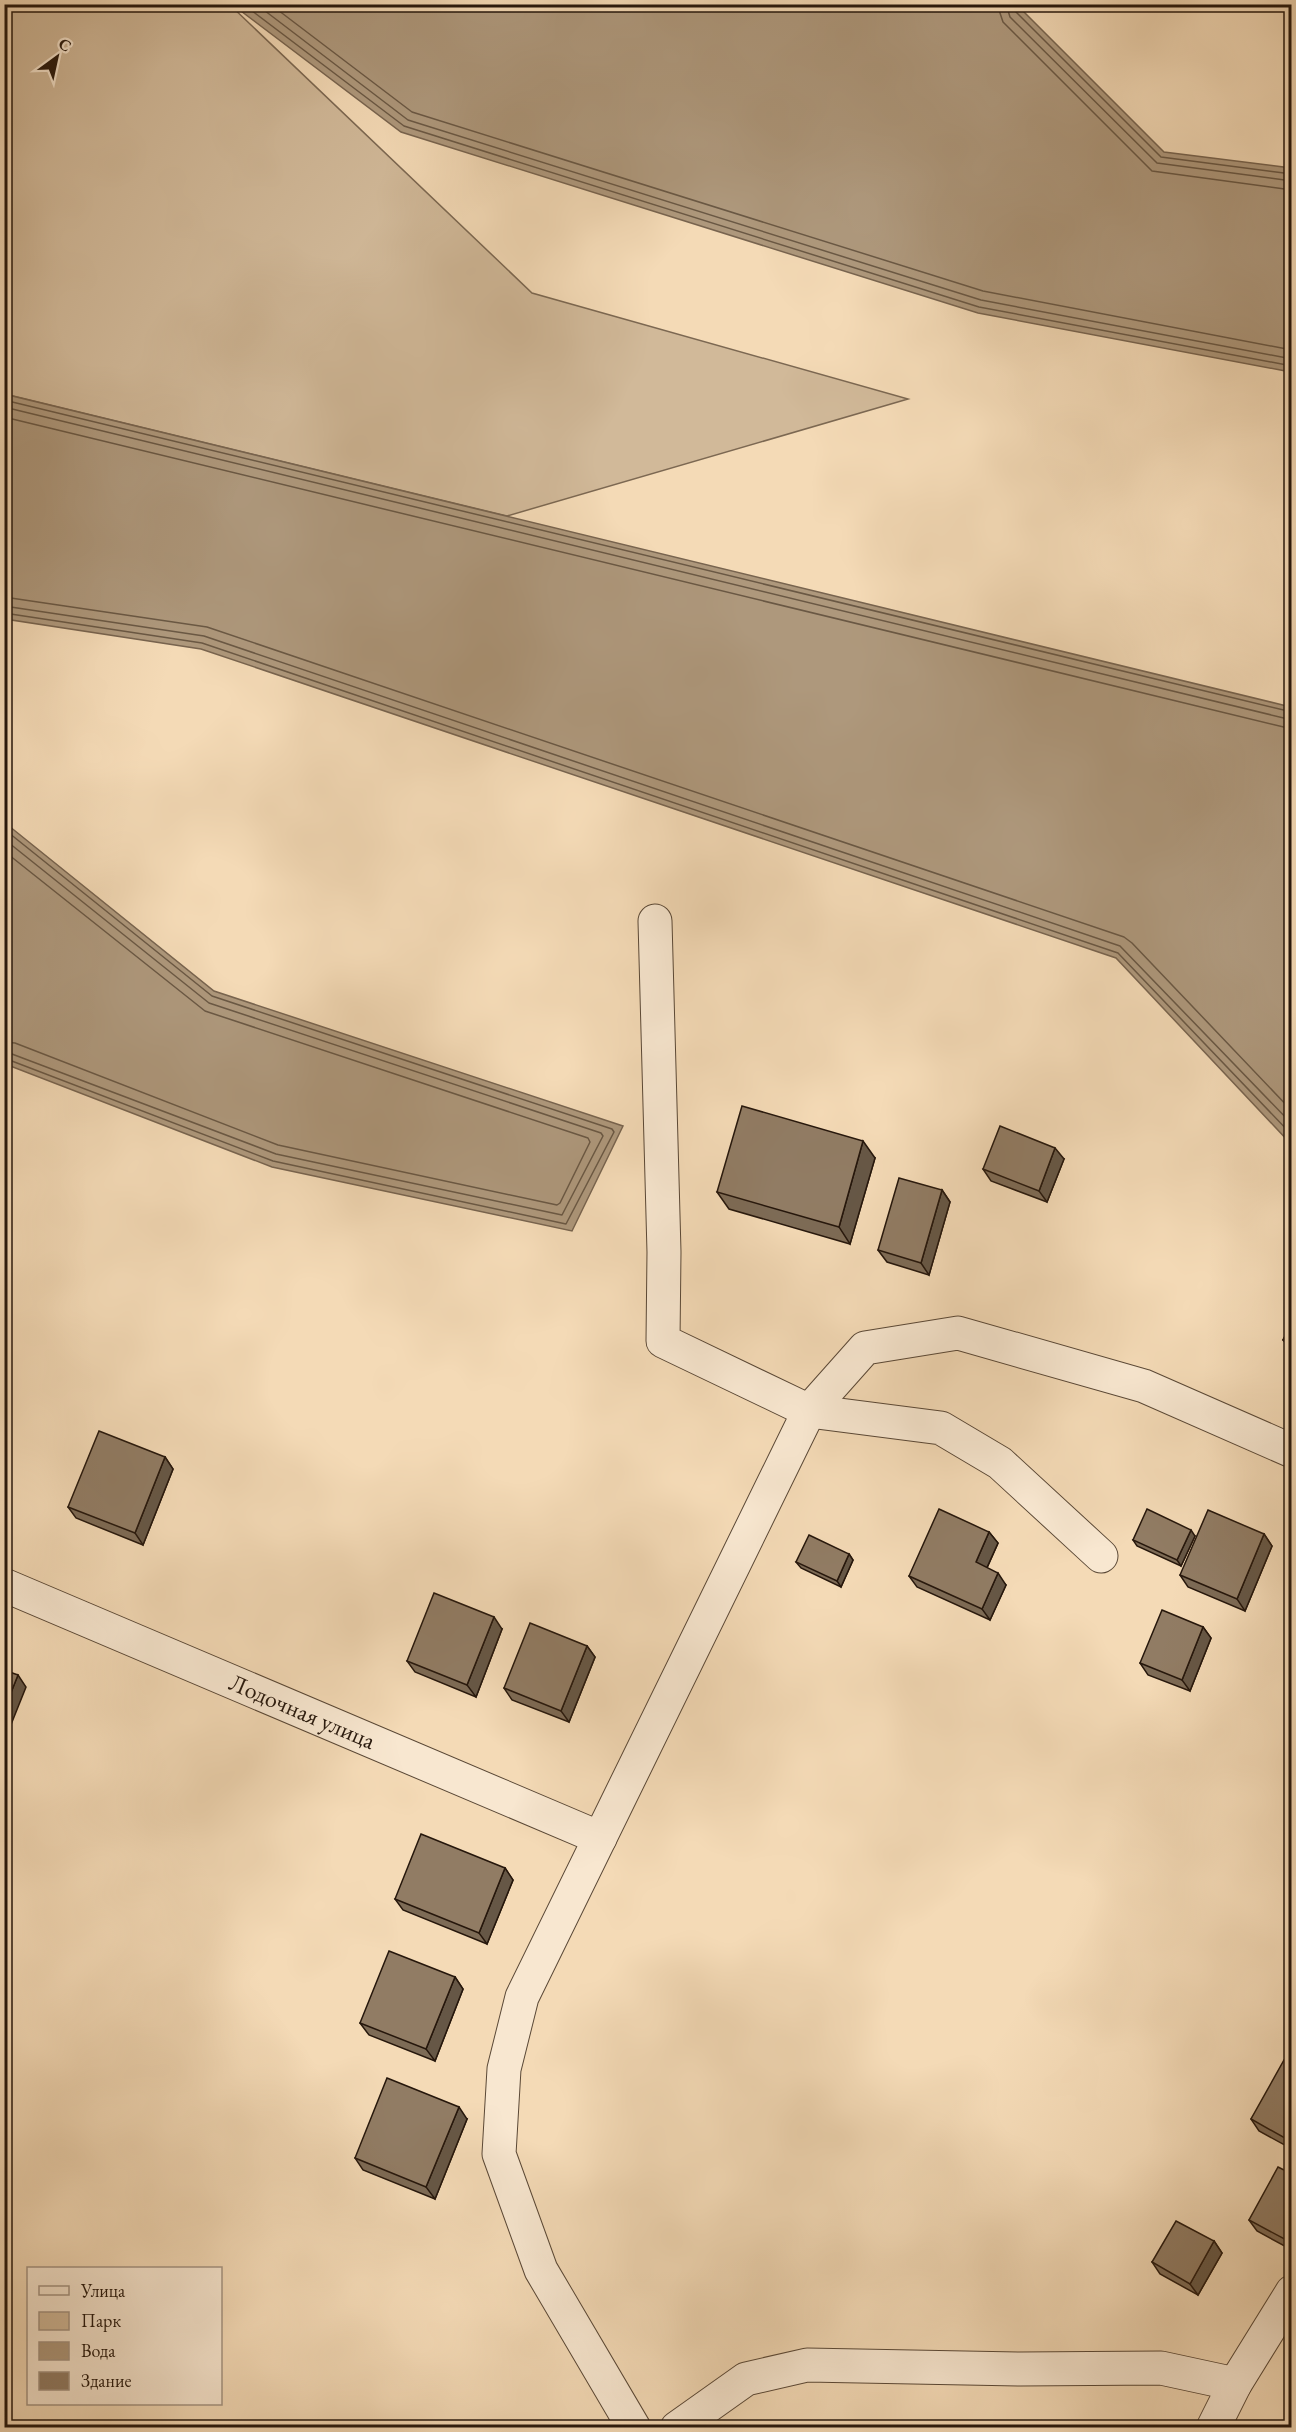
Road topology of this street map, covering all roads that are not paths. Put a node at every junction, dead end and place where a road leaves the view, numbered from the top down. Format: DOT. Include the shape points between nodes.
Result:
graph roads {
  1 [pos="655,921"];
  2 [pos="809,1411"];
  3 [pos="1292,1451"];
  4 [pos="1101,1556"];
  5 [pos="4,1585"];
  6 [pos="600,1838"];
  7 [pos="1292,2292"];
  8 [pos="1235,2384"];
  9 [pos="634,2427"];
  10 [pos="677,2427"];
  11 [pos="1213,2427"];
  1 -- 2 [label="street" via="663,1341"];
  2 -- 3 [label="street" via="865,1348 958,1333 1144,1386"];
  2 -- 4 [label="street" via="941,1428 1000,1463"];
  2 -- 6 [label="street"];
  5 -- 6 [label="street, Лодочная улица"];
  6 -- 9 [label="street" via="522,1997 504,2069 499,2154 541,2270"];
  7 -- 8 [label="street"];
  8 -- 10 [label="street" via="1161,2368 807,2365 746,2379"];
  8 -- 11 [label="street"];
}
